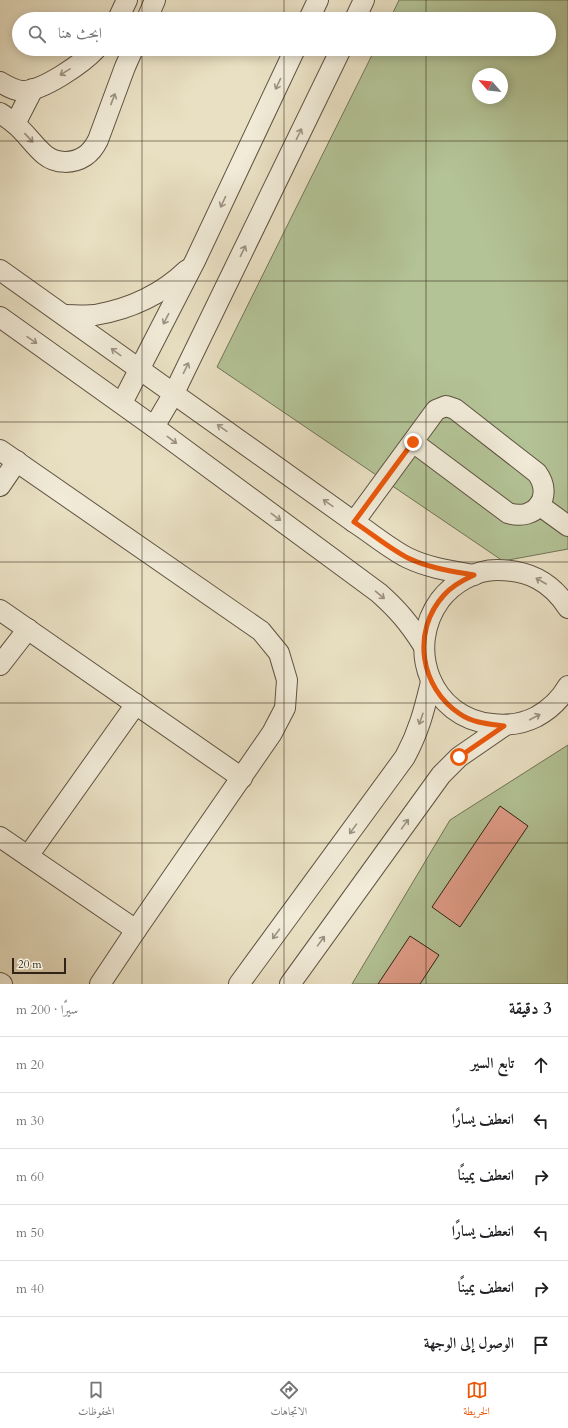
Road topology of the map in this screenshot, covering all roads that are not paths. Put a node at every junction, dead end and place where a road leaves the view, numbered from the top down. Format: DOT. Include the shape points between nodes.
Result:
graph roads {
  1 [pos="127,0"];
  2 [pos="155,0"];
  3 [pos="318,0"];
  4 [pos="364,0"];
  5 [pos="121,12"];
  6 [pos="150,12"];
  7 [pos="312,12"];
  8 [pos="358,12"];
  9 [pos="88,56"];
  10 [pos="130,56"];
  11 [pos="292,56"];
  12 [pos="338,56"];
  13 [pos="0,82"];
  14 [pos="33,89"];
  15 [pos="8,118"];
  16 [pos="195,261"];
  17 [pos="0,270"];
  18 [pos="64,315"];
  19 [pos="0,317"];
  20 [pos="140,369"];
  21 [pos="174,393"];
  22 [pos="122,403"];
  23 [pos="154,426"];
  24 [pos="413,442"];
  25 [pos="0,450"];
  26 [pos="16,461"];
  27 [pos="0,486"];
  28 [pos="539,505"];
  29 [pos="354,522"];
  30 [pos="568,526"];
  31 [pos="474,575"];
  32 [pos="566,602"];
  33 [pos="0,610"];
  34 [pos="28,629"];
  35 [pos="423,645"];
  36 [pos="0,665"];
  37 [pos="431,682"];
  38 [pos="568,686"];
  39 [pos="136,704"];
  40 [pos="504,726"];
  41 [pos="242,778"];
  42 [pos="0,837"];
  43 [pos="28,856"];
  44 [pos="136,930"];
  45 [pos="100,984"];
  46 [pos="239,984"];
  47 [pos="290,984"];
  1 -- 5 [label="street"];
  2 -- 6 [label="street"];
  3 -- 7 [label="street"];
  4 -- 8 [label="street"];
  9 -- 14 [label="street, one-way" via="62,75"];
  15 -- 10 [label="street, one-way" via="45,155 54,160 76,161 93,149 98,140"];
  11 -- 16 [label="street, one-way"];
  21 -- 12 [label="street, one-way"];
  13 -- 14 [label="street" via="23,91"];
  14 -- 15 [label="street"];
  16 -- 18 [label="street" via="174,282 149,298 108,312"];
  16 -- 20 [label="street, one-way"];
  17 -- 18 [label="street"];
  20 -- 18 [label="street, one-way"];
  19 -- 22 [label="street, one-way"];
  20 -- 21 [label="street"];
  20 -- 22 [label="street"];
  21 -- 23 [label="street"];
  29 -- 21 [label="street, one-way"];
  22 -- 23 [label="street"];
  23 -- 35 [label="street, one-way" via="379,593 409,623"];
  24 -- 28 [label="street" via="508,513 523,515 530,513"];
  24 -- 28 [label="street" via="436,410 451,406 541,478 544,490"];
  24 -- 29 [label="street"];
  25 -- 26 [label="street"];
  26 -- 27 [label="street"];
  26 -- 41 [label="street" via="261,631 279,653 287,680 285,708 272,733"];
  28 -- 30 [label="street"];
  29 -- 31 [label="street" via="407,557 448,571"];
  32 -- 31 [label="street, one-way" via="549,585 532,575 512,570 493,570"];
  31 -- 35 [label="street" via="457,583 433,610 426,627"];
  33 -- 34 [label="street"];
  34 -- 36 [label="street"];
  34 -- 39 [label="street"];
  35 -- 37 [label="street" via="425,664"];
  37 -- 40 [label="street" via="443,700 461,715 482,723"];
  37 -- 46 [label="street, one-way" via="418,730 405,757"];
  40 -- 38 [label="street, one-way" via="527,721 547,711"];
  39 -- 41 [label="street"];
  39 -- 43 [label="street"];
  47 -- 40 [label="street, one-way" via="441,775 459,757"];
  41 -- 44 [label="street"];
  42 -- 43 [label="street"];
  43 -- 44 [label="street"];
  44 -- 45 [label="street"];
}
